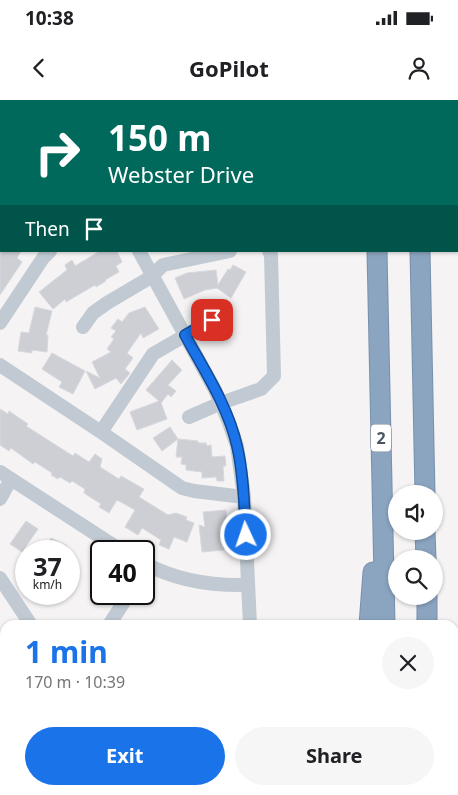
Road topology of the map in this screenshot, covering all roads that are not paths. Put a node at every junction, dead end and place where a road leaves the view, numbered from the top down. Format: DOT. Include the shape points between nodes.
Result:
graph roads {
  1 [pos="49,252"];
  2 [pos="139,252"];
  3 [pos="225,252"];
  4 [pos="270,252"];
  5 [pos="377,252"];
  6 [pos="420,252"];
  7 [pos="151,277"];
  8 [pos="212,320"];
  9 [pos="0,323"];
  10 [pos="83,327"];
  11 [pos="185,335"];
  12 [pos="0,366"];
  13 [pos="221,403"];
  14 [pos="190,417"];
  15 [pos="101,432"];
  16 [pos="382,466"];
  17 [pos="6,476"];
  18 [pos="425,485"];
  19 [pos="244,497"];
  20 [pos="0,499"];
  21 [pos="105,540"];
  22 [pos="155,570"];
  23 [pos="0,578"];
  24 [pos="248,585"];
  25 [pos="122,605"];
  26 [pos="427,605"];
  27 [pos="28,620"];
  28 [pos="112,620"];
  29 [pos="250,620"];
  30 [pos="369,620"];
  31 [pos="385,620"];
  32 [pos="427,620"];
  1 -- 9 [label="street"];
  2 -- 7 [label="street"];
  3 -- 7 [label="street" via="164,265"];
  4 -- 13 [label="street" via="274,376 261,389"];
  5 -- 16 [label="highway, 2"];
  6 -- 18 [label="highway"];
  7 -- 10 [label="street" via="93,313"];
  7 -- 11 [label="street"];
  8 -- 11 [label="street"];
  11 -- 13 [label="street"];
  11 -- 15 [label="street" via="153,354"];
  12 -- 15 [label="street"];
  13 -- 14 [label="street"];
  13 -- 19 [label="street" via="237,446"];
  15 -- 19 [label="street" via="182,488"];
  16 -- 30 [label="highway"];
  16 -- 31 [label="highway, 2"];
  17 -- 20 [label="street"];
  17 -- 21 [label="street"];
  19 -- 24 [label="street"];
  22 -- 24 [label="street" via="200,582"];
  23 -- 27 [label="street"];
  24 -- 29 [label="street"];
  25 -- 28 [label="street"];
  26 -- 32 [label="highway"];
}
